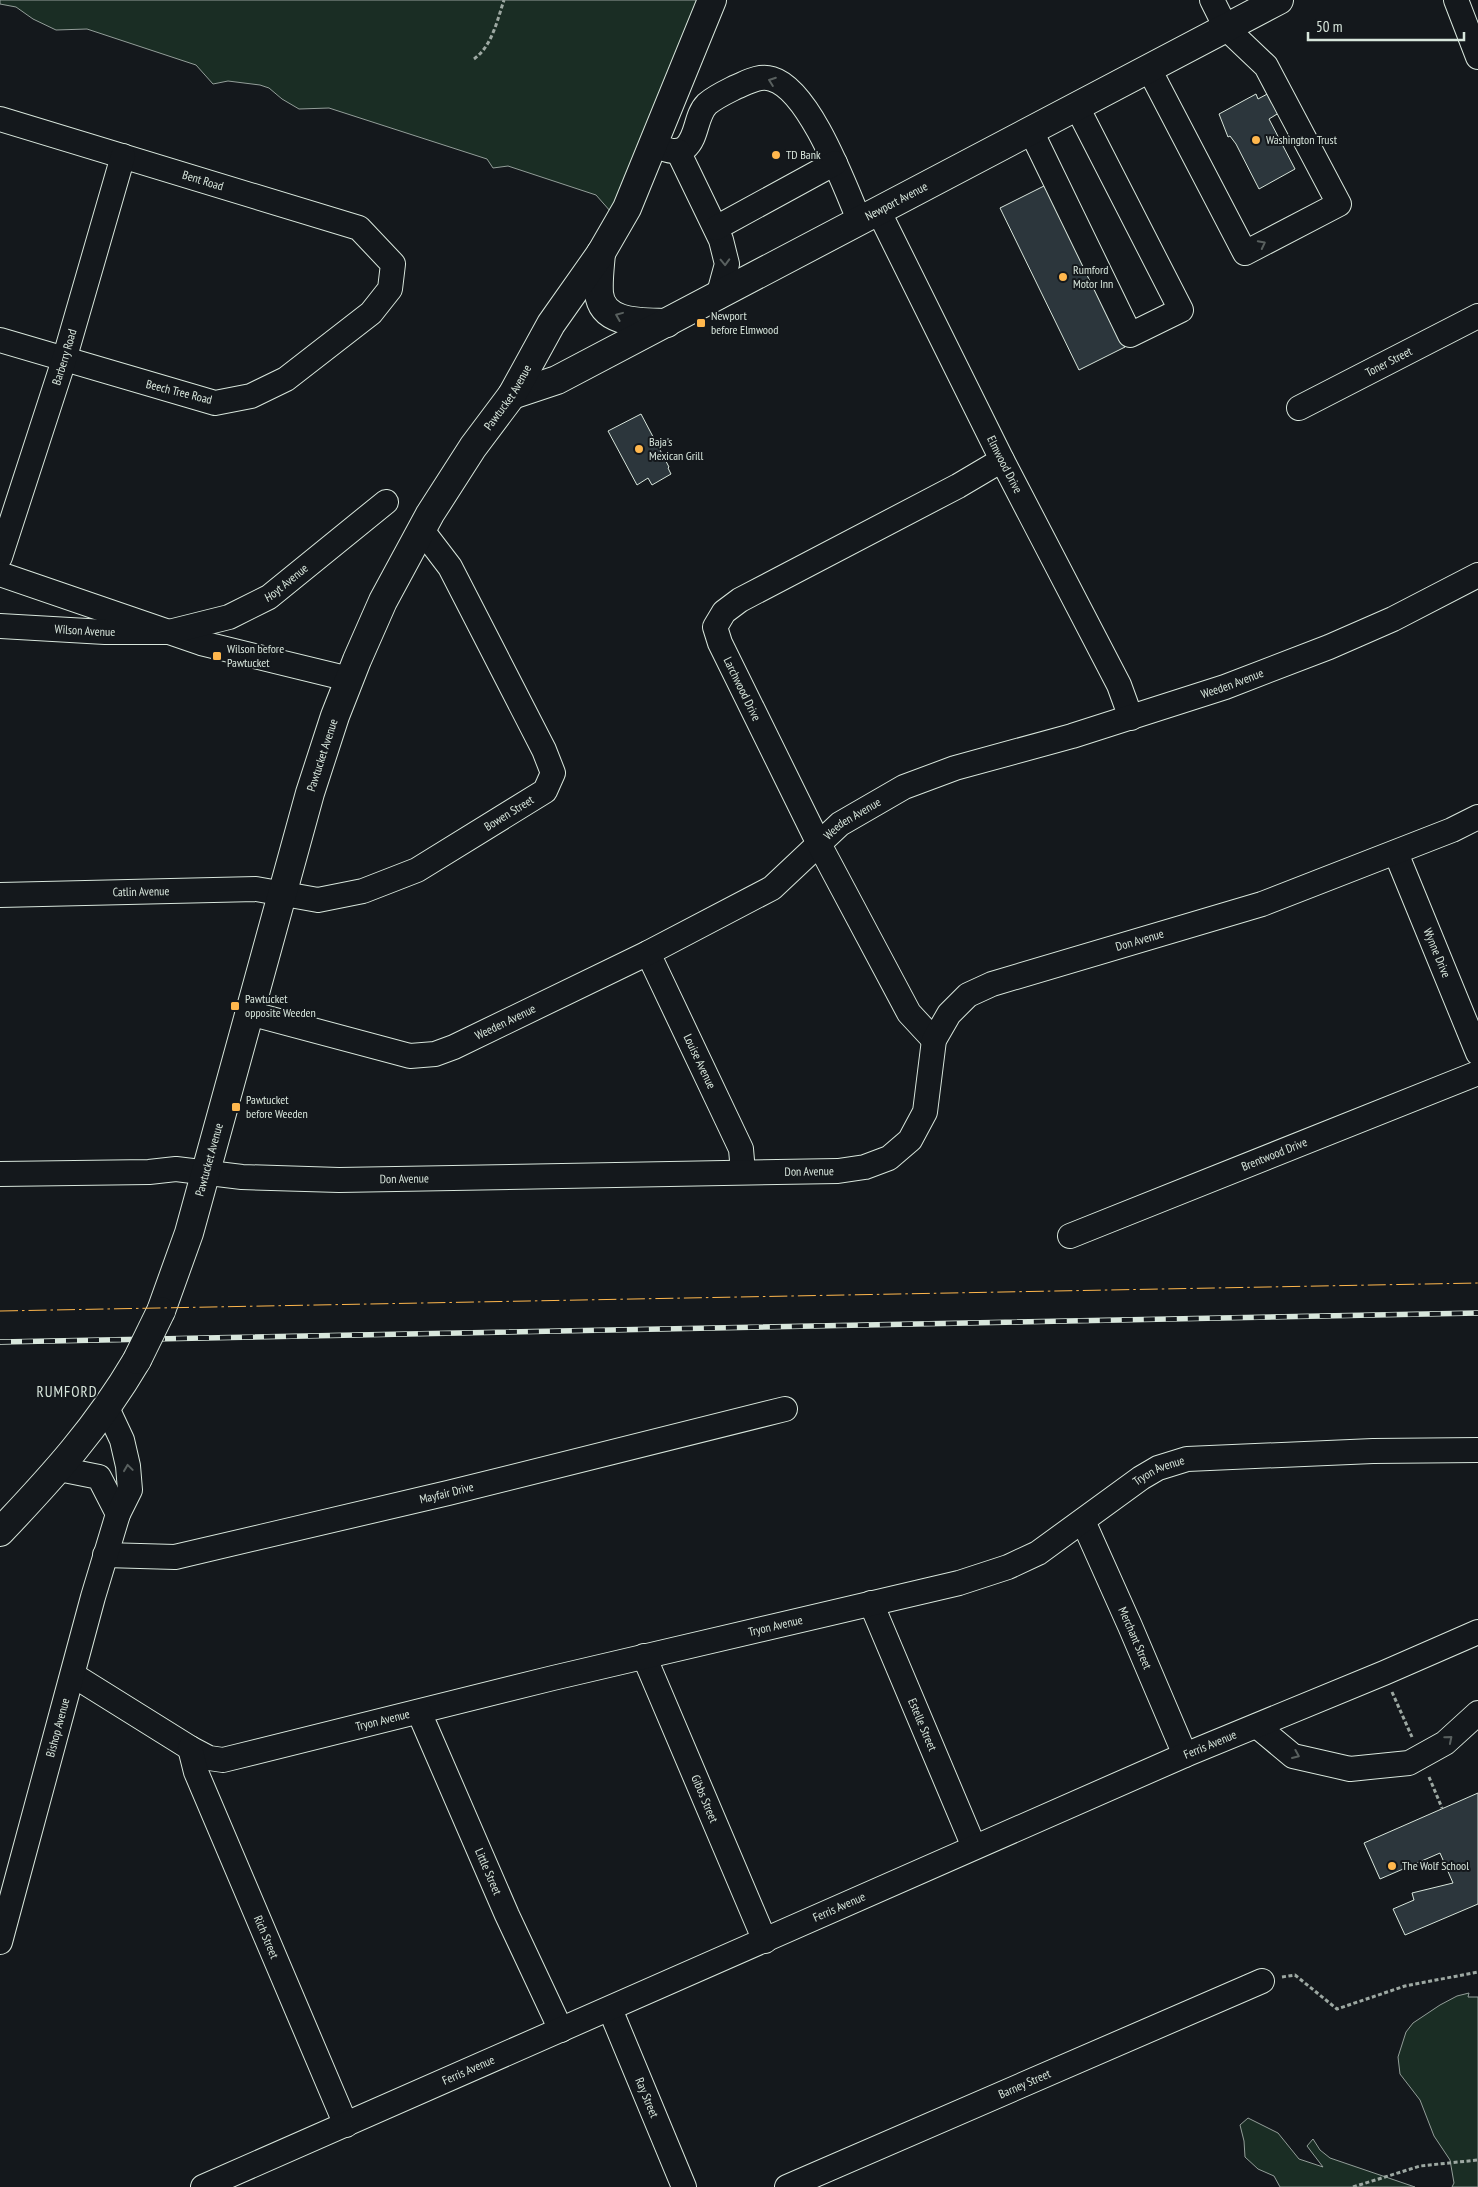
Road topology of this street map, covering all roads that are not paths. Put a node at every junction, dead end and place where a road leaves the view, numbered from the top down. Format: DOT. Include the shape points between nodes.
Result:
graph roads {
  1 [pos="712,0"];
  2 [pos="1212,0"];
  3 [pos="1279,0"];
  4 [pos="1456,0"];
  5 [pos="1226,28"];
  6 [pos="1478,57"];
  7 [pos="1149,69"];
  8 [pos="1077,107"];
  9 [pos="0,119"];
  10 [pos="1031,131"];
  11 [pos="665,148"];
  12 [pos="123,156"];
  13 [pos="835,162"];
  14 [pos="869,217"];
  15 [pos="716,228"];
  16 [pos="601,253"];
  17 [pos="393,264"];
  18 [pos="718,297"];
  19 [pos="1478,316"];
  20 [pos="667,323"];
  21 [pos="0,340"];
  22 [pos="64,360"];
  23 [pos="512,395"];
  24 [pos="1299,408"];
  25 [pos="1002,460"];
  26 [pos="386,502"];
  27 [pos="421,529"];
  28 [pos="0,557"];
  29 [pos="0,574"];
  30 [pos="1478,575"];
  31 [pos="0,626"];
  32 [pos="169,632"];
  33 [pos="349,679"];
  34 [pos="1131,718"];
  35 [pos="1478,817"];
  36 [pos="819,844"];
  37 [pos="1396,853"];
  38 [pos="0,895"];
  39 [pos="282,895"];
  40 [pos="648,953"];
  41 [pos="249,1013"];
  42 [pos="934,1040"];
  43 [pos="1478,1053"];
  44 [pos="1478,1073"];
  45 [pos="742,1172"];
  46 [pos="206,1173"];
  47 [pos="0,1174"];
  48 [pos="1070,1236"];
  49 [pos="107,1408"];
  50 [pos="785,1409"];
  51 [pos="1478,1450"];
  52 [pos="59,1469"];
  53 [pos="118,1514"];
  54 [pos="1083,1521"];
  55 [pos="0,1532"];
  56 [pos="105,1555"];
  57 [pos="871,1603"];
  58 [pos="1478,1632"];
  59 [pos="644,1656"];
  60 [pos="73,1675"];
  61 [pos="419,1712"];
  62 [pos="1478,1713"];
  63 [pos="1257,1726"];
  64 [pos="190,1748"];
  65 [pos="1185,1756"];
  66 [pos="974,1847"];
  67 [pos="765,1940"];
  68 [pos="0,1942"];
  69 [pos="1262,1980"];
  70 [pos="610,2009"];
  71 [pos="562,2030"];
  72 [pos="346,2125"];
  73 [pos="203,2187"];
  74 [pos="684,2187"];
  75 [pos="787,2187"];
  1 -- 11 [label="main road, Pawtucket Avenue"];
  2 -- 5 [label="street"];
  3 -- 5 [label="main road, Newport Avenue"];
  4 -- 6 [label="street"];
  5 -- 7 [label="main road, Newport Avenue"];
  7 -- 5 [label="street, one-way" via="1245,253 1339,204 1266,66"];
  7 -- 8 [label="main road, Newport Avenue"];
  8 -- 10 [label="main road, Newport Avenue"];
  8 -- 10 [label="street" via="1181,310 1130,335"];
  9 -- 12 [label="street, Bent Road"];
  10 -- 14 [label="main road, Newport Avenue"];
  13 -- 11 [label="street, Elmwood Drive, one-way" via="808,112 794,95 774,80 763,78 753,79 706,105 693,138 685,148"];
  11 -- 15 [label="street"];
  11 -- 16 [label="main road, Pawtucket Avenue"];
  12 -- 17 [label="street, Bent Road" via="359,228"];
  12 -- 22 [label="street, Barberry Road"];
  13 -- 14 [label="street, Elmwood Drive"];
  13 -- 15 [label="street"];
  14 -- 18 [label="main road, Newport Avenue"];
  14 -- 25 [label="street, Elmwood Drive"];
  15 -- 18 [label="street, one-way" via="727,264"];
  20 -- 16 [label="main road, one-way" via="635,322 615,316 604,308 599,294"];
  16 -- 23 [label="main road, Pawtucket Avenue" via="551,324"];
  17 -- 22 [label="street, Beech Tree Road" via="390,289 371,313 286,379 250,396 215,403"];
  18 -- 20 [label="main road, Newport Avenue"];
  19 -- 24 [label="street, Toner Street"];
  20 -- 23 [label="main road, Newport Avenue" via="557,380"];
  21 -- 22 [label="street, Beech Tree Road"];
  22 -- 28 [label="street, Barberry Road"];
  23 -- 27 [label="main road, Pawtucket Avenue" via="472,447"];
  25 -- 34 [label="street, Elmwood Drive" via="1119,685"];
  25 -- 36 [label="street, Larchwood Drive" via="740,600 724,612 715,627"];
  26 -- 32 [label="street, Hoyt Avenue" via="269,597 229,617"];
  27 -- 33 [label="main road, Pawtucket Avenue" via="383,601"];
  27 -- 39 [label="street, Bowen Street" via="450,567 553,773 545,791 417,870 363,891 318,900"];
  29 -- 32 [label="street"];
  30 -- 34 [label="street, Weeden Avenue" via="1330,647"];
  31 -- 32 [label="street, Wilson Avenue"];
  32 -- 33 [label="street" via="201,643"];
  33 -- 39 [label="main road, Pawtucket Avenue" via="318,765"];
  34 -- 36 [label="street, Weeden Avenue" via="955,768 904,787 840,824"];
  35 -- 37 [label="street, Don Avenue"];
  36 -- 40 [label="street, Weeden Avenue" via="772,888"];
  36 -- 42 [label="street, Larchwood Drive" via="909,1013"];
  37 -- 42 [label="street, Don Avenue" via="1262,904 992,984 968,995 949,1014"];
  37 -- 43 [label="street, Wynne Drive"];
  38 -- 39 [label="street, Catlin Avenue" via="256,889"];
  39 -- 41 [label="main road, Pawtucket Avenue"];
  40 -- 41 [label="street, Weeden Avenue" via="436,1054 410,1056"];
  40 -- 45 [label="street, Louise Avenue" via="741,1149"];
  41 -- 46 [label="main road, Pawtucket Avenue"];
  42 -- 45 [label="street, Don Avenue" via="925,1112 910,1140 889,1158 865,1167 838,1171"];
  44 -- 48 [label="street, Brentwood Drive"];
  45 -- 46 [label="street, Don Avenue" via="339,1180"];
  46 -- 47 [label="street, Don Avenue" via="176,1169"];
  46 -- 49 [label="main road, Pawtucket Avenue, bridge" via="161,1311 137,1360"];
  49 -- 52 [label="main road, Pawtucket Avenue"];
  53 -- 49 [label="street, Bishop Avenue, one-way" via="130,1490 128,1466 122,1440"];
  50 -- 56 [label="street, Mayfair Drive" via="448,1493 175,1556"];
  51 -- 54 [label="street, Tryon Avenue" via="1363,1451 1186,1459 1158,1468 1141,1478"];
  52 -- 53 [label="street" via="99,1477"];
  52 -- 55 [label="main road, Pawtucket Avenue"];
  53 -- 56 [label="street, Bishop Avenue"];
  54 -- 57 [label="street, Tryon Avenue" via="1038,1553 1008,1567 959,1583"];
  54 -- 65 [label="street, Merchant Street"];
  56 -- 60 [label="street, Bishop Avenue"];
  57 -- 59 [label="street, Tryon Avenue"];
  57 -- 66 [label="street, Estelle Street"];
  58 -- 63 [label="street, Ferris Avenue"];
  59 -- 61 [label="street, Tryon Avenue"];
  59 -- 67 [label="street, Gibbs Street"];
  60 -- 64 [label="street, Tryon Avenue"];
  60 -- 68 [label="street, Bishop Avenue"];
  61 -- 64 [label="street, Tryon Avenue" via="223,1760 209,1758"];
  61 -- 71 [label="street, Little Street" via="507,1915"];
  63 -- 62 [label="street, one-way" via="1293,1756 1350,1769 1409,1763 1445,1743"];
  63 -- 65 [label="street, Ferris Avenue"];
  64 -- 72 [label="street, Rich Street" via="196,1772"];
  65 -- 66 [label="street, Ferris Avenue"];
  66 -- 67 [label="street, Ferris Avenue"];
  67 -- 70 [label="street, Ferris Avenue"];
  69 -- 75 [label="street, Barney Street"];
  70 -- 71 [label="street, Ferris Avenue"];
  70 -- 74 [label="street, Ray Street"];
  71 -- 72 [label="street, Ferris Avenue"];
  72 -- 73 [label="street, Ferris Avenue"];
}
